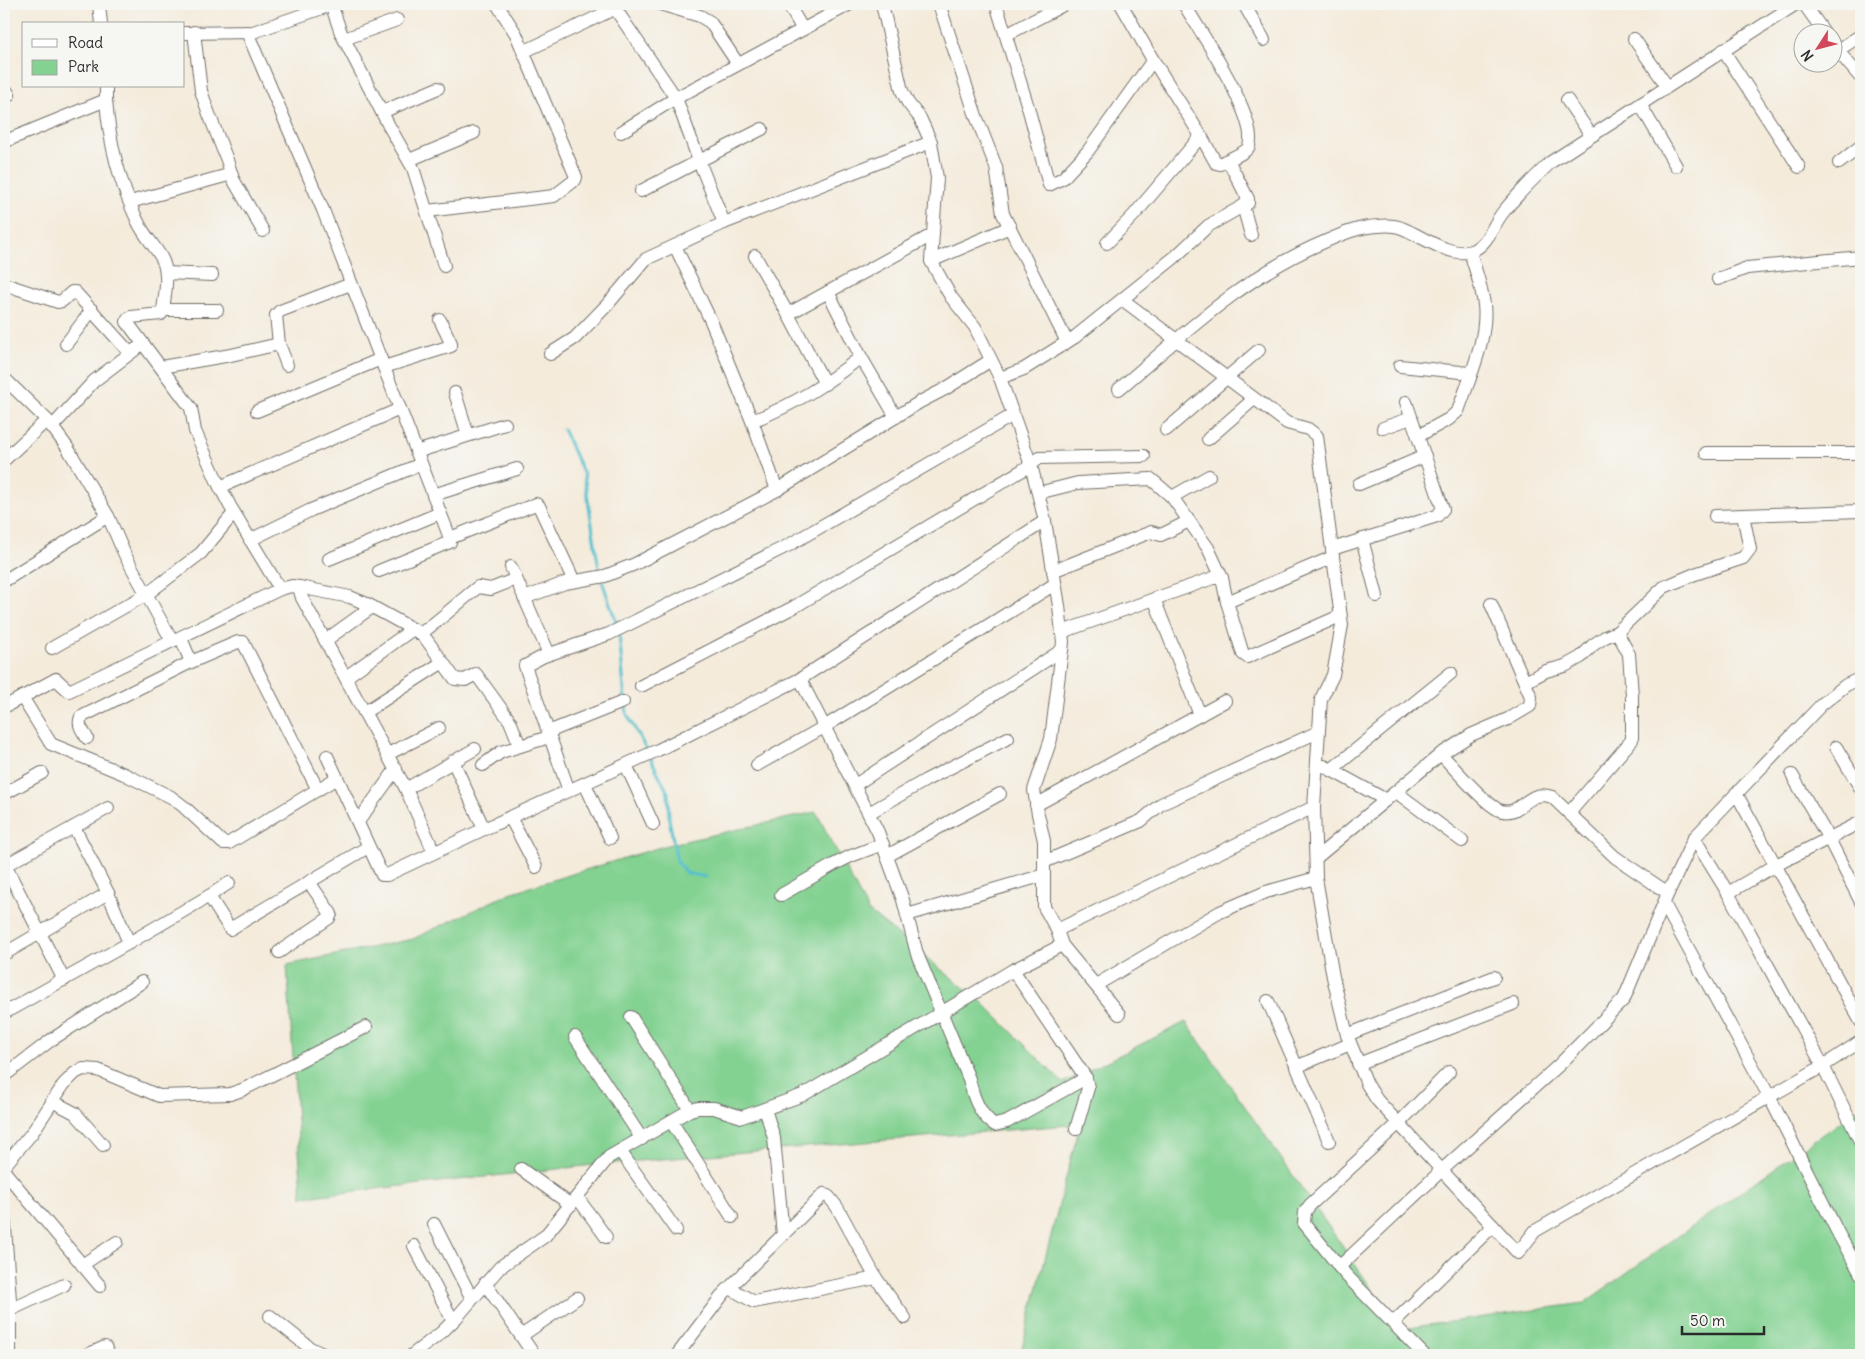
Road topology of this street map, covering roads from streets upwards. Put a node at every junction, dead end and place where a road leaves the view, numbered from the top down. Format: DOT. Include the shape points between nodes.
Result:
graph roads {
  1 [pos="99,4"];
  2 [pos="331,4"];
  3 [pos="497,4"];
  4 [pos="660,4"];
  5 [pos="788,4"];
  6 [pos="850,4"];
  7 [pos="882,4"];
  8 [pos="939,4"];
  9 [pos="996,4"];
  10 [pos="1065,4"];
  11 [pos="1121,4"];
  12 [pos="1184,4"];
  13 [pos="1244,4"];
  14 [pos="1796,4"];
  15 [pos="1804,4"];
  16 [pos="613,7"];
  17 [pos="397,20"];
  18 [pos="101,22"];
  19 [pos="1817,22"];
  20 [pos="802,28"];
  21 [pos="189,32"];
  22 [pos="247,32"];
  23 [pos="1006,35"];
  24 [pos="1861,35"];
  25 [pos="344,39"];
  26 [pos="1634,39"];
  27 [pos="1264,40"];
  28 [pos="1842,44"];
  29 [pos="1724,50"];
  30 [pos="523,52"];
  31 [pos="1842,56"];
  32 [pos="1153,60"];
  33 [pos="738,64"];
  34 [pos="1861,78"];
  35 [pos="1667,86"];
  36 [pos="106,88"];
  37 [pos="438,88"];
  38 [pos="676,98"];
  39 [pos="106,100"];
  40 [pos="1567,100"];
  41 [pos="1640,104"];
  42 [pos="382,112"];
  43 [pos="762,129"];
  44 [pos="621,132"];
  45 [pos="474,133"];
  46 [pos="1591,135"];
  47 [pos="1201,136"];
  48 [pos="931,142"];
  49 [pos="4,144"];
  50 [pos="1861,146"];
  51 [pos="409,160"];
  52 [pos="1228,160"];
  53 [pos="699,161"];
  54 [pos="1838,162"];
  55 [pos="1676,166"];
  56 [pos="1800,167"];
  57 [pos="232,174"];
  58 [pos="641,192"];
  59 [pos="130,202"];
  60 [pos="1243,206"];
  61 [pos="427,211"];
  62 [pos="724,224"];
  63 [pos="1010,227"];
  64 [pos="263,231"];
  65 [pos="932,235"];
  66 [pos="1251,235"];
  67 [pos="1107,243"];
  68 [pos="675,246"];
  69 [pos="1470,252"];
  70 [pos="755,256"];
  71 [pos="1861,257"];
  72 [pos="931,261"];
  73 [pos="444,266"];
  74 [pos="166,273"];
  75 [pos="212,275"];
  76 [pos="1718,279"];
  77 [pos="4,284"];
  78 [pos="351,284"];
  79 [pos="828,292"];
  80 [pos="1123,300"];
  81 [pos="92,310"];
  82 [pos="164,310"];
  83 [pos="217,310"];
  84 [pos="788,314"];
  85 [pos="440,320"];
  86 [pos="1177,340"];
  87 [pos="1067,342"];
  88 [pos="143,343"];
  89 [pos="66,344"];
  90 [pos="279,344"];
  91 [pos="1259,350"];
  92 [pos="130,353"];
  93 [pos="550,354"];
  94 [pos="862,357"];
  95 [pos="991,360"];
  96 [pos="382,363"];
  97 [pos="287,365"];
  98 [pos="1400,366"];
  99 [pos="161,367"];
  100 [pos="1471,373"];
  101 [pos="4,378"];
  102 [pos="1000,378"];
  103 [pos="1226,378"];
  104 [pos="826,384"];
  105 [pos="1119,389"];
  106 [pos="455,393"];
  107 [pos="1254,399"];
  108 [pos="1406,402"];
  109 [pos="400,409"];
  110 [pos="257,412"];
  111 [pos="1013,416"];
  112 [pos="896,417"];
  113 [pos="1411,418"];
  114 [pos="752,421"];
  115 [pos="50,424"];
  116 [pos="505,424"];
  117 [pos="1383,428"];
  118 [pos="1166,430"];
  119 [pos="468,435"];
  120 [pos="1418,436"];
  121 [pos="1208,439"];
  122 [pos="416,452"];
  123 [pos="1706,453"];
  124 [pos="1861,453"];
  125 [pos="1144,456"];
  126 [pos="1425,456"];
  127 [pos="4,460"];
  128 [pos="421,464"];
  129 [pos="1031,466"];
  130 [pos="517,469"];
  131 [pos="1209,476"];
  132 [pos="1359,484"];
  133 [pos="220,487"];
  134 [pos="777,490"];
  135 [pos="1038,493"];
  136 [pos="433,495"];
  137 [pos="1172,497"];
  138 [pos="1861,511"];
  139 [pos="234,513"];
  140 [pos="440,513"];
  141 [pos="1742,515"];
  142 [pos="108,516"];
  143 [pos="1715,516"];
  144 [pos="1045,521"];
  145 [pos="1189,521"];
  146 [pos="450,538"];
  147 [pos="1362,539"];
  148 [pos="250,540"];
  149 [pos="1332,553"];
  150 [pos="329,559"];
  151 [pos="511,567"];
  152 [pos="379,571"];
  153 [pos="1054,577"];
  154 [pos="1222,578"];
  155 [pos="516,579"];
  156 [pos="4,581"];
  157 [pos="574,581"];
  158 [pos="299,587"];
  159 [pos="280,590"];
  160 [pos="148,594"];
  161 [pos="1377,596"];
  162 [pos="524,598"];
  163 [pos="1154,599"];
  164 [pos="1227,602"];
  165 [pos="1491,604"];
  166 [pos="372,606"];
  167 [pos="1340,616"];
  168 [pos="417,632"];
  169 [pos="1062,632"];
  170 [pos="1617,632"];
  171 [pos="176,639"];
  172 [pos="326,640"];
  173 [pos="52,648"];
  174 [pos="1062,650"];
  175 [pos="549,654"];
  176 [pos="191,662"];
  177 [pos="443,662"];
  178 [pos="1451,673"];
  179 [pos="346,677"];
  180 [pos="1861,678"];
  181 [pos="800,679"];
  182 [pos="1525,682"];
  183 [pos="641,686"];
  184 [pos="22,697"];
  185 [pos="1225,701"];
  186 [pos="622,702"];
  187 [pos="4,707"];
  188 [pos="365,712"];
  189 [pos="1200,715"];
  190 [pos="824,727"];
  191 [pos="439,728"];
  192 [pos="1318,732"];
  193 [pos="549,734"];
  194 [pos="87,738"];
  195 [pos="1008,738"];
  196 [pos="520,746"];
  197 [pos="1836,747"];
  198 [pos="475,749"];
  199 [pos="388,754"];
  200 [pos="1440,754"];
  201 [pos="327,756"];
  202 [pos="453,761"];
  203 [pos="1316,762"];
  204 [pos="483,765"];
  205 [pos="626,765"];
  206 [pos="757,766"];
  207 [pos="396,769"];
  208 [pos="1331,770"];
  209 [pos="42,773"];
  210 [pos="1792,775"];
  211 [pos="337,778"];
  212 [pos="584,784"];
  213 [pos="855,785"];
  214 [pos="406,789"];
  215 [pos="1861,789"];
  216 [pos="318,790"];
  217 [pos="569,791"];
  218 [pos="1736,793"];
  219 [pos="4,794"];
  220 [pos="1000,794"];
  221 [pos="1391,796"];
  222 [pos="1036,805"];
  223 [pos="1314,807"];
  224 [pos="108,808"];
  225 [pos="869,813"];
  226 [pos="1569,813"];
  227 [pos="510,818"];
  228 [pos="358,822"];
  229 [pos="1861,822"];
  230 [pos="653,824"];
  231 [pos="74,827"];
  232 [pos="484,829"];
  233 [pos="610,838"];
  234 [pos="1694,838"];
  235 [pos="1828,839"];
  236 [pos="1462,841"];
  237 [pos="368,847"];
  238 [pos="885,850"];
  239 [pos="434,852"];
  240 [pos="1316,858"];
  241 [pos="1776,865"];
  242 [pos="4,866"];
  243 [pos="536,867"];
  244 [pos="1044,868"];
  245 [pos="1316,878"];
  246 [pos="309,882"];
  247 [pos="229,883"];
  248 [pos="108,893"];
  249 [pos="1728,893"];
  250 [pos="781,895"];
  251 [pos="209,896"];
  252 [pos="1666,898"];
  253 [pos="1861,902"];
  254 [pos="907,915"];
  255 [pos="1057,930"];
  256 [pos="39,932"];
  257 [pos="129,944"];
  258 [pos="1062,945"];
  259 [pos="279,952"];
  260 [pos="4,954"];
  261 [pos="1014,970"];
  262 [pos="1494,978"];
  263 [pos="64,980"];
  264 [pos="142,982"];
  265 [pos="1096,985"];
  266 [pos="1268,1001"];
  267 [pos="1513,1004"];
  268 [pos="4,1013"];
  269 [pos="942,1014"];
  270 [pos="1119,1014"];
  271 [pos="631,1016"];
  272 [pos="1861,1022"];
  273 [pos="366,1027"];
  274 [pos="575,1037"];
  275 [pos="1349,1040"];
  276 [pos="1861,1041"];
  277 [pos="1358,1064"];
  278 [pos="1823,1066"];
  279 [pos="1296,1067"];
  280 [pos="1449,1072"];
  281 [pos="4,1074"];
  282 [pos="1086,1078"];
  283 [pos="1769,1096"];
  284 [pos="52,1101"];
  285 [pos="765,1109"];
  286 [pos="690,1110"];
  287 [pos="671,1121"];
  288 [pos="1398,1124"];
  289 [pos="1076,1129"];
  290 [pos="642,1139"];
  291 [pos="1329,1141"];
  292 [pos="1861,1143"];
  293 [pos="102,1145"];
  294 [pos="620,1151"];
  295 [pos="4,1166"];
  296 [pos="521,1169"];
  297 [pos="1442,1170"];
  298 [pos="4,1171"];
  299 [pos="574,1201"];
  300 [pos="4,1213"];
  301 [pos="732,1217"];
  302 [pos="434,1224"];
  303 [pos="1493,1226"];
  304 [pos="676,1230"];
  305 [pos="784,1235"];
  306 [pos="606,1237"];
  307 [pos="117,1242"];
  308 [pos="414,1246"];
  309 [pos="6,1262"];
  310 [pos="82,1265"];
  311 [pos="1340,1266"];
  312 [pos="1861,1274"];
  313 [pos="876,1278"];
  314 [pos="485,1283"];
  315 [pos="64,1285"];
  316 [pos="100,1286"];
  317 [pos="730,1288"];
  318 [pos="576,1298"];
  319 [pos="472,1299"];
  320 [pos="270,1316"];
  321 [pos="905,1318"];
  322 [pos="8,1319"];
  323 [pos="453,1321"];
  324 [pos="1393,1323"];
  325 [pos="521,1336"];
  326 [pos="683,1352"];
  327 [pos="10,1355"];
  328 [pos="87,1355"];
  329 [pos="109,1355"];
  330 [pos="324,1355"];
  331 [pos="412,1355"];
  332 [pos="534,1355"];
  333 [pos="1424,1355"];
  1 -- 18 [label="street"];
  2 -- 22 [label="street"];
  2 -- 25 [label="street"];
  3 -- 30 [label="street"];
  4 -- 33 [label="street" via="710,22"];
  5 -- 20 [label="street"];
  6 -- 20 [label="street"];
  7 -- 48 [label="street" via="902,91"];
  8 -- 63 [label="street" via="996,167 1004,214"];
  9 -- 23 [label="street"];
  10 -- 23 [label="street"];
  11 -- 32 [label="street"];
  12 -- 52 [label="street" via="1224,71 1250,129 1246,151"];
  13 -- 27 [label="street"];
  14 -- 29 [label="street"];
  15 -- 19 [label="street"];
  16 -- 30 [label="street"];
  16 -- 38 [label="street"];
  17 -- 25 [label="street"];
  20 -- 33 [label="street"];
  21 -- 22 [label="street"];
  21 -- 57 [label="street" via="201,91"];
  22 -- 78 [label="street"];
  23 -- 32 [label="street" via="1049,185 1063,178 1088,152"];
  24 -- 28 [label="street"];
  25 -- 42 [label="street"];
  26 -- 35 [label="street"];
  29 -- 35 [label="street"];
  29 -- 56 [label="street"];
  30 -- 61 [label="street" via="575,180 554,196"];
  31 -- 34 [label="street"];
  32 -- 47 [label="street"];
  33 -- 38 [label="street"];
  35 -- 41 [label="street"];
  36 -- 39 [label="street"];
  37 -- 42 [label="street"];
  38 -- 44 [label="street"];
  38 -- 53 [label="street"];
  39 -- 49 [label="street"];
  39 -- 59 [label="street" via="112,145"];
  40 -- 46 [label="street"];
  41 -- 46 [label="street"];
  41 -- 55 [label="street"];
  42 -- 51 [label="street"];
  43 -- 53 [label="street"];
  45 -- 51 [label="street"];
  46 -- 69 [label="street" via="1551,162 1534,178 1505,210 1486,240"];
  47 -- 52 [label="street" via="1216,163"];
  47 -- 67 [label="street"];
  48 -- 62 [label="street"];
  48 -- 65 [label="street" via="937,178"];
  50 -- 54 [label="street"];
  51 -- 61 [label="street"];
  52 -- 60 [label="street" via="1248,199"];
  53 -- 58 [label="street"];
  53 -- 62 [label="street"];
  57 -- 59 [label="street"];
  57 -- 64 [label="street"];
  59 -- 74 [label="street" via="138,223 162,259"];
  60 -- 66 [label="street"];
  60 -- 80 [label="street" via="1208,226"];
  61 -- 73 [label="street"];
  62 -- 68 [label="street"];
  63 -- 72 [label="street"];
  63 -- 87 [label="street"];
  65 -- 72 [label="street"];
  65 -- 79 [label="street"];
  68 -- 93 [label="street" via="646,259 575,338"];
  68 -- 114 [label="street" via="711,321"];
  69 -- 86 [label="street" via="1441,248 1394,226 1354,229 1272,267 1229,296"];
  69 -- 100 [label="street" via="1484,307 1484,329"];
  70 -- 84 [label="street"];
  71 -- 76 [label="street" via="1747,268"];
  72 -- 95 [label="street" via="975,327"];
  74 -- 75 [label="street"];
  74 -- 82 [label="street"];
  77 -- 81 [label="street" via="58,302 75,292"];
  78 -- 90 [label="street" via="280,311 276,315"];
  78 -- 96 [label="street"];
  79 -- 84 [label="street"];
  79 -- 94 [label="street"];
  80 -- 86 [label="street"];
  80 -- 87 [label="street"];
  81 -- 89 [label="street"];
  81 -- 92 [label="street"];
  82 -- 83 [label="street"];
  82 -- 88 [label="street" via="161,314 128,319"];
  84 -- 104 [label="street"];
  85 -- 96 [label="street" via="451,346"];
  86 -- 103 [label="street"];
  86 -- 105 [label="street"];
  87 -- 102 [label="street" via="1024,369"];
  88 -- 92 [label="street"];
  88 -- 99 [label="street"];
  90 -- 97 [label="street"];
  90 -- 99 [label="street"];
  91 -- 103 [label="street"];
  92 -- 115 [label="street" via="94,381"];
  94 -- 104 [label="street"];
  94 -- 112 [label="street"];
  95 -- 102 [label="street"];
  95 -- 112 [label="street"];
  96 -- 109 [label="street"];
  96 -- 110 [label="street"];
  98 -- 100 [label="street"];
  99 -- 133 [label="street" via="191,408 195,431"];
  100 -- 120 [label="street" via="1458,411"];
  101 -- 115 [label="street"];
  102 -- 111 [label="street"];
  103 -- 107 [label="street"];
  103 -- 118 [label="street"];
  104 -- 114 [label="street" via="780,410"];
  106 -- 119 [label="street"];
  107 -- 121 [label="street"];
  107 -- 149 [label="street" via="1287,423 1308,429 1317,436"];
  108 -- 113 [label="street"];
  109 -- 122 [label="street"];
  109 -- 133 [label="street"];
  111 -- 129 [label="street"];
  111 -- 175 [label="street" via="790,545 609,634"];
  112 -- 134 [label="street"];
  113 -- 117 [label="street"];
  113 -- 120 [label="street"];
  114 -- 134 [label="street"];
  115 -- 127 [label="street"];
  115 -- 142 [label="street"];
  116 -- 119 [label="street"];
  119 -- 122 [label="street"];
  120 -- 126 [label="street"];
  122 -- 128 [label="street"];
  123 -- 124 [label="street"];
  125 -- 129 [label="street" via="1039,458"];
  126 -- 132 [label="street"];
  126 -- 147 [label="street" via="1443,509 1436,516"];
  128 -- 136 [label="street"];
  128 -- 148 [label="street" via="311,510"];
  129 -- 135 [label="street"];
  129 -- 183 [label="street" via="794,607"];
  130 -- 136 [label="street"];
  131 -- 137 [label="street"];
  133 -- 139 [label="street"];
  134 -- 157 [label="street" via="635,564"];
  135 -- 137 [label="street" via="1078,483 1151,479"];
  135 -- 144 [label="street"];
  136 -- 140 [label="street"];
  137 -- 145 [label="street"];
  138 -- 141 [label="street"];
  139 -- 148 [label="street"];
  139 -- 160 [label="street" via="201,553"];
  140 -- 146 [label="street"];
  140 -- 150 [label="street"];
  141 -- 143 [label="street"];
  141 -- 170 [label="street" via="1750,550 1748,554 1664,587"];
  142 -- 156 [label="street"];
  142 -- 160 [label="street"];
  144 -- 153 [label="street"];
  144 -- 181 [label="street"];
  145 -- 153 [label="street" via="1161,535 1151,532"];
  145 -- 154 [label="street" via="1208,548"];
  146 -- 152 [label="street" via="450,542"];
  146 -- 157 [label="street" via="536,504"];
  147 -- 149 [label="street"];
  147 -- 161 [label="street"];
  148 -- 159 [label="street"];
  149 -- 164 [label="street"];
  149 -- 167 [label="street"];
  151 -- 155 [label="street"];
  153 -- 169 [label="street"];
  153 -- 190 [label="street"];
  154 -- 163 [label="street" via="1213,578"];
  154 -- 164 [label="street"];
  155 -- 162 [label="street"];
  155 -- 168 [label="street" via="491,589 478,587 449,613"];
  157 -- 162 [label="street"];
  158 -- 159 [label="street"];
  158 -- 166 [label="street" via="350,597"];
  158 -- 172 [label="street"];
  159 -- 171 [label="street"];
  160 -- 171 [label="street"];
  160 -- 173 [label="street"];
  162 -- 175 [label="street"];
  163 -- 169 [label="street"];
  163 -- 189 [label="street"];
  164 -- 167 [label="street" via="1243,654 1248,657"];
  165 -- 182 [label="street"];
  166 -- 168 [label="street"];
  166 -- 172 [label="street"];
  167 -- 192 [label="street" via="1342,625 1334,675 1321,699"];
  168 -- 177 [label="street"];
  168 -- 179 [label="street"];
  169 -- 174 [label="street"];
  170 -- 182 [label="street" via="1565,666"];
  170 -- 226 [label="street" via="1629,654 1632,740"];
  171 -- 176 [label="street"];
  171 -- 184 [label="street" via="69,691 56,679"];
  172 -- 179 [label="street"];
  174 -- 213 [label="street"];
  174 -- 222 [label="street" via="1051,739 1034,790"];
  175 -- 193 [label="street" via="525,666"];
  176 -- 194 [label="street" via="81,717 79,725"];
  176 -- 216 [label="street" via="243,642"];
  177 -- 188 [label="street"];
  177 -- 196 [label="street" via="455,678 465,680 476,674 510,721"];
  178 -- 208 [label="street"];
  179 -- 188 [label="street"];
  180 -- 218 [label="street" via="1822,704"];
  181 -- 190 [label="street"];
  181 -- 205 [label="street"];
  182 -- 200 [label="street" via="1531,697 1530,706"];
  184 -- 187 [label="street"];
  184 -- 216 [label="street" via="51,744 171,797 223,843 229,843"];
  185 -- 189 [label="street"];
  186 -- 193 [label="street"];
  188 -- 199 [label="street"];
  189 -- 222 [label="street"];
  190 -- 206 [label="street"];
  190 -- 213 [label="street"];
  191 -- 199 [label="street"];
  192 -- 203 [label="street"];
  192 -- 244 [label="street" via="1161,804 1142,821"];
  193 -- 196 [label="street"];
  193 -- 217 [label="street"];
  195 -- 225 [label="street"];
  196 -- 204 [label="street" via="501,752"];
  197 -- 215 [label="street"];
  198 -- 202 [label="street"];
  199 -- 207 [label="street"];
  200 -- 221 [label="street"];
  200 -- 226 [label="street" via="1501,811 1512,811 1542,794 1552,797"];
  201 -- 211 [label="street"];
  202 -- 214 [label="street"];
  202 -- 232 [label="street"];
  203 -- 208 [label="street"];
  203 -- 223 [label="street"];
  205 -- 212 [label="street"];
  205 -- 230 [label="street"];
  207 -- 214 [label="street"];
  207 -- 228 [label="street"];
  208 -- 221 [label="street"];
  209 -- 219 [label="street"];
  210 -- 235 [label="street"];
  211 -- 216 [label="street"];
  211 -- 228 [label="street"];
  212 -- 217 [label="street"];
  212 -- 233 [label="street"];
  213 -- 225 [label="street"];
  214 -- 239 [label="street"];
  217 -- 227 [label="street"];
  218 -- 234 [label="street"];
  218 -- 241 [label="street"];
  220 -- 238 [label="street"];
  221 -- 236 [label="street"];
  221 -- 240 [label="street"];
  222 -- 244 [label="street" via="1044,841"];
  223 -- 240 [label="street"];
  223 -- 255 [label="street"];
  224 -- 231 [label="street"];
  225 -- 238 [label="street"];
  226 -- 252 [label="street" via="1615,857"];
  227 -- 232 [label="street"];
  227 -- 243 [label="street"];
  228 -- 237 [label="street"];
  229 -- 235 [label="street"];
  231 -- 242 [label="street"];
  231 -- 248 [label="street"];
  232 -- 239 [label="street"];
  234 -- 249 [label="street"];
  234 -- 252 [label="street"];
  235 -- 241 [label="street"];
  235 -- 253 [label="street"];
  237 -- 239 [label="street" via="382,875 387,876"];
  237 -- 246 [label="street"];
  238 -- 250 [label="street" via="851,856"];
  238 -- 254 [label="street"];
  240 -- 245 [label="street"];
  241 -- 249 [label="street"];
  241 -- 272 [label="street"];
  242 -- 256 [label="street"];
  244 -- 254 [label="street"];
  244 -- 255 [label="street" via="1044,907"];
  245 -- 265 [label="street" via="1266,892 1220,912"];
  245 -- 275 [label="street" via="1333,977"];
  246 -- 251 [label="street" via="230,929"];
  246 -- 259 [label="street" via="331,914"];
  247 -- 251 [label="street"];
  248 -- 256 [label="street"];
  248 -- 257 [label="street"];
  249 -- 278 [label="street"];
  251 -- 257 [label="street"];
  252 -- 283 [label="street"];
  252 -- 297 [label="street" via="1624,999 1559,1065"];
  254 -- 269 [label="street" via="917,954"];
  255 -- 258 [label="street"];
  256 -- 260 [label="street"];
  256 -- 263 [label="street"];
  257 -- 263 [label="street"];
  258 -- 261 [label="street"];
  258 -- 265 [label="street"];
  261 -- 269 [label="street"];
  261 -- 282 [label="street"];
  262 -- 275 [label="street"];
  263 -- 268 [label="street"];
  264 -- 281 [label="street"];
  265 -- 270 [label="street"];
  266 -- 279 [label="street"];
  267 -- 277 [label="street"];
  269 -- 282 [label="street" via="969,1079 972,1095 989,1122 995,1125 1007,1122"];
  269 -- 285 [label="street" via="802,1095"];
  271 -- 286 [label="street"];
  273 -- 284 [label="street" via="230,1094 159,1096 92,1069 83,1069 75,1072"];
  274 -- 290 [label="street"];
  275 -- 277 [label="street"];
  275 -- 279 [label="street"];
  276 -- 278 [label="street"];
  277 -- 288 [label="street" via="1372,1092"];
  278 -- 283 [label="street"];
  278 -- 292 [label="street"];
  279 -- 291 [label="street"];
  280 -- 288 [label="street"];
  282 -- 289 [label="street" via="1088,1088"];
  283 -- 303 [label="street" via="1535,1231 1518,1253"];
  283 -- 312 [label="street"];
  284 -- 293 [label="street" via="75,1114"];
  284 -- 295 [label="street" via="32,1134"];
  285 -- 286 [label="street" via="742,1117 714,1108"];
  285 -- 305 [label="street" via="774,1138"];
  286 -- 287 [label="street"];
  287 -- 290 [label="street"];
  287 -- 301 [label="street"];
  288 -- 297 [label="street"];
  288 -- 311 [label="street" via="1319,1195 1305,1212 1304,1223"];
  290 -- 294 [label="street"];
  294 -- 299 [label="street" via="609,1157"];
  294 -- 304 [label="street"];
  296 -- 299 [label="street"];
  297 -- 303 [label="street"];
  297 -- 311 [label="street"];
  298 -- 310 [label="street"];
  299 -- 306 [label="street"];
  299 -- 314 [label="street" via="545,1236 500,1267"];
  300 -- 309 [label="street"];
  302 -- 319 [label="street"];
  303 -- 324 [label="street"];
  305 -- 313 [label="street" via="824,1194 829,1196"];
  305 -- 317 [label="street"];
  307 -- 310 [label="street"];
  308 -- 323 [label="street"];
  309 -- 322 [label="street"];
  310 -- 316 [label="street"];
  311 -- 324 [label="street"];
  313 -- 317 [label="street" via="754,1302"];
  313 -- 321 [label="street"];
  314 -- 319 [label="street"];
  314 -- 325 [label="street"];
  315 -- 322 [label="street"];
  317 -- 326 [label="street"];
  318 -- 325 [label="street"];
  319 -- 323 [label="street"];
  320 -- 330 [label="street" via="310,1348"];
  322 -- 327 [label="street"];
  323 -- 331 [label="street"];
  324 -- 333 [label="street"];
  325 -- 332 [label="street"];
  328 -- 329 [label="street" via="105,1348"];
}
